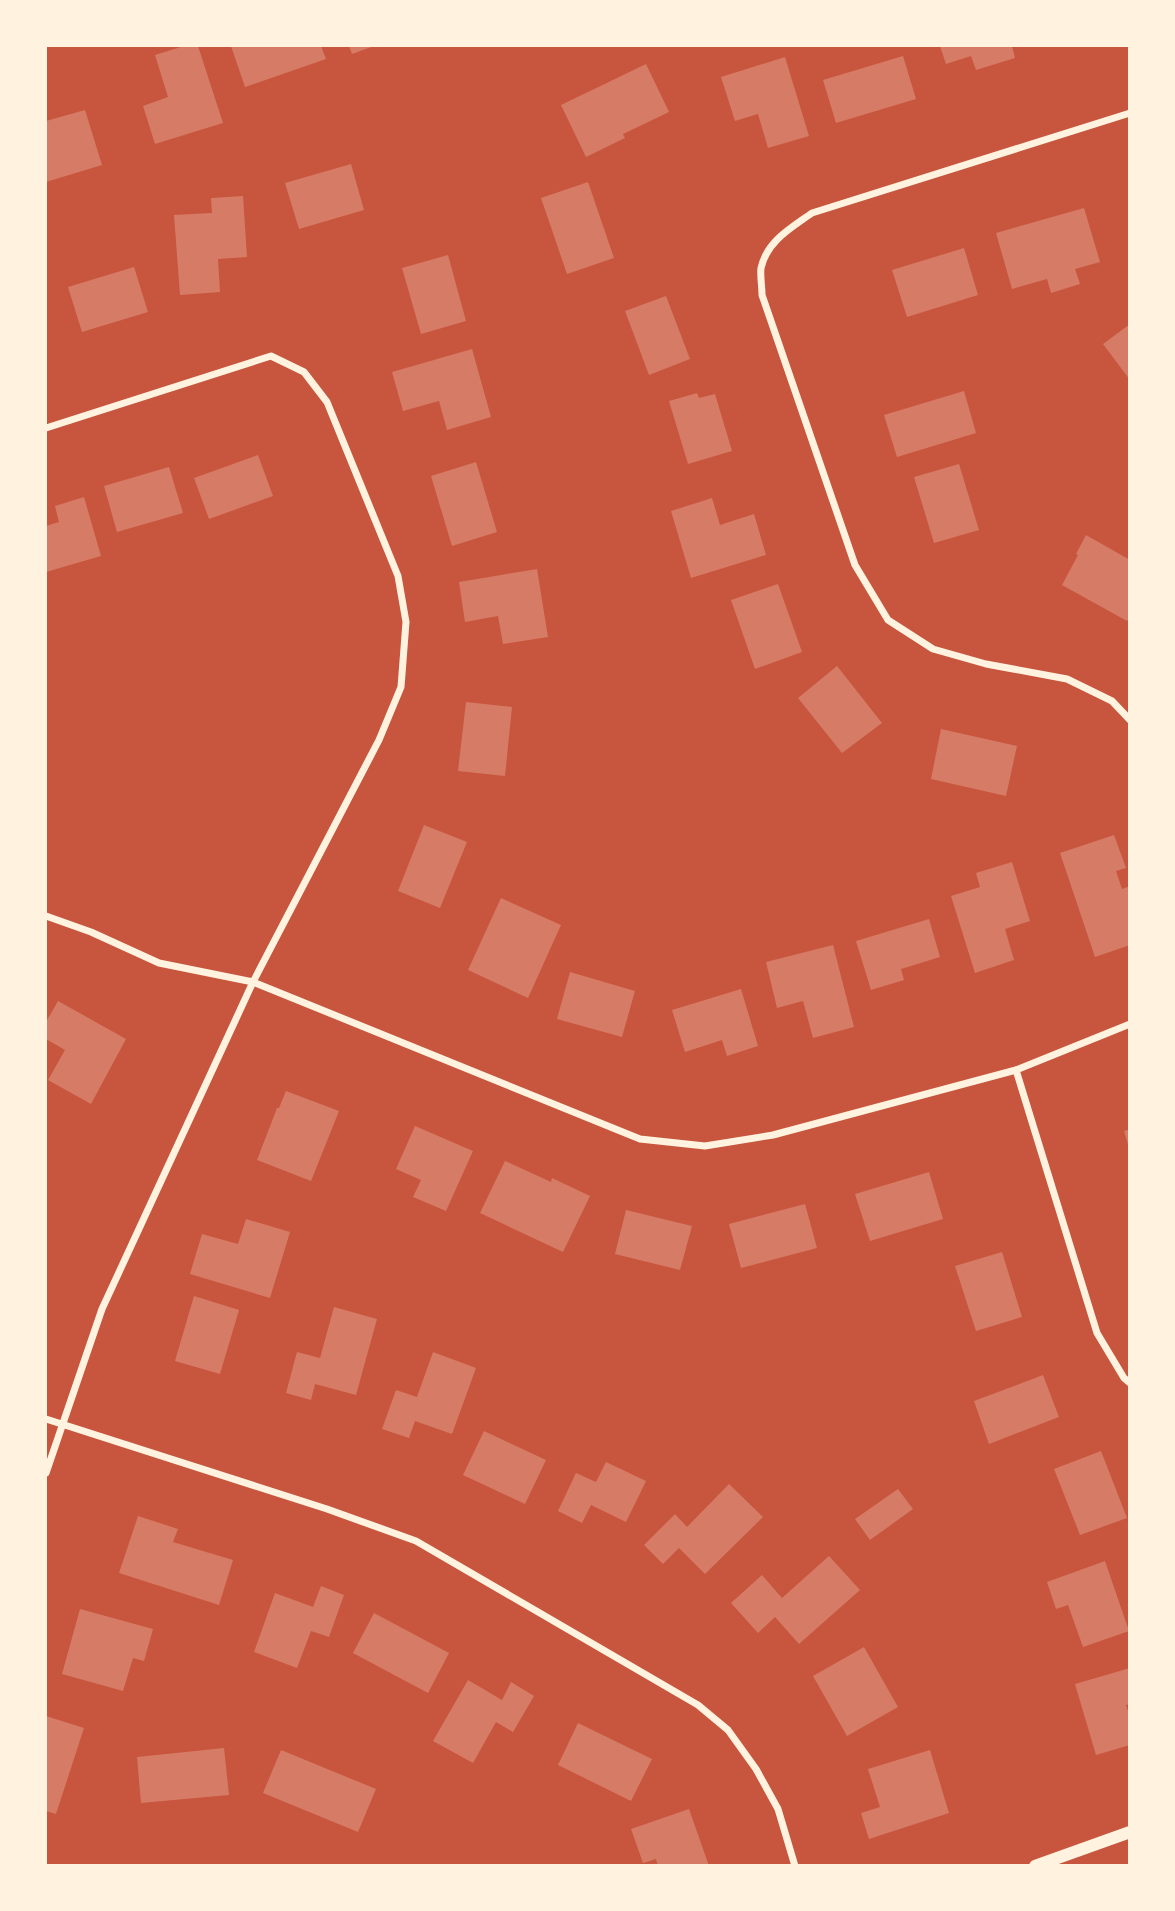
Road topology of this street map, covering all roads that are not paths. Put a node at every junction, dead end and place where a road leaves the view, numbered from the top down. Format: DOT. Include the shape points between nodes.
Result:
graph roads {
  1 [pos="1129,113"];
  2 [pos="46,428"];
  3 [pos="1129,720"];
  4 [pos="46,916"];
  5 [pos="253,982"];
  6 [pos="1129,1024"];
  7 [pos="1016,1070"];
  8 [pos="1129,1383"];
  9 [pos="46,1419"];
  10 [pos="61,1424"];
  11 [pos="46,1473"];
  12 [pos="1129,1832"];
  13 [pos="795,1866"];
  14 [pos="1035,1866"];
  1 -- 3 [label="street" via="813,213 767,249 761,270 762,295 855,565 888,620 933,649 1067,679 1112,701"];
  2 -- 5 [label="street" via="271,356 304,372 327,402 398,576 406,622 401,687 379,740"];
  4 -- 5 [label="street" via="159,962"];
  5 -- 7 [label="street" via="640,1139 705,1146 773,1135"];
  5 -- 10 [label="street" via="102,1310"];
  6 -- 7 [label="street"];
  7 -- 8 [label="street" via="1097,1333"];
  9 -- 10 [label="street"];
  10 -- 11 [label="street"];
  10 -- 13 [label="street" via="416,1541 698,1705 727,1730 756,1769 778,1809"];
  12 -- 14 [label="street"];
}
